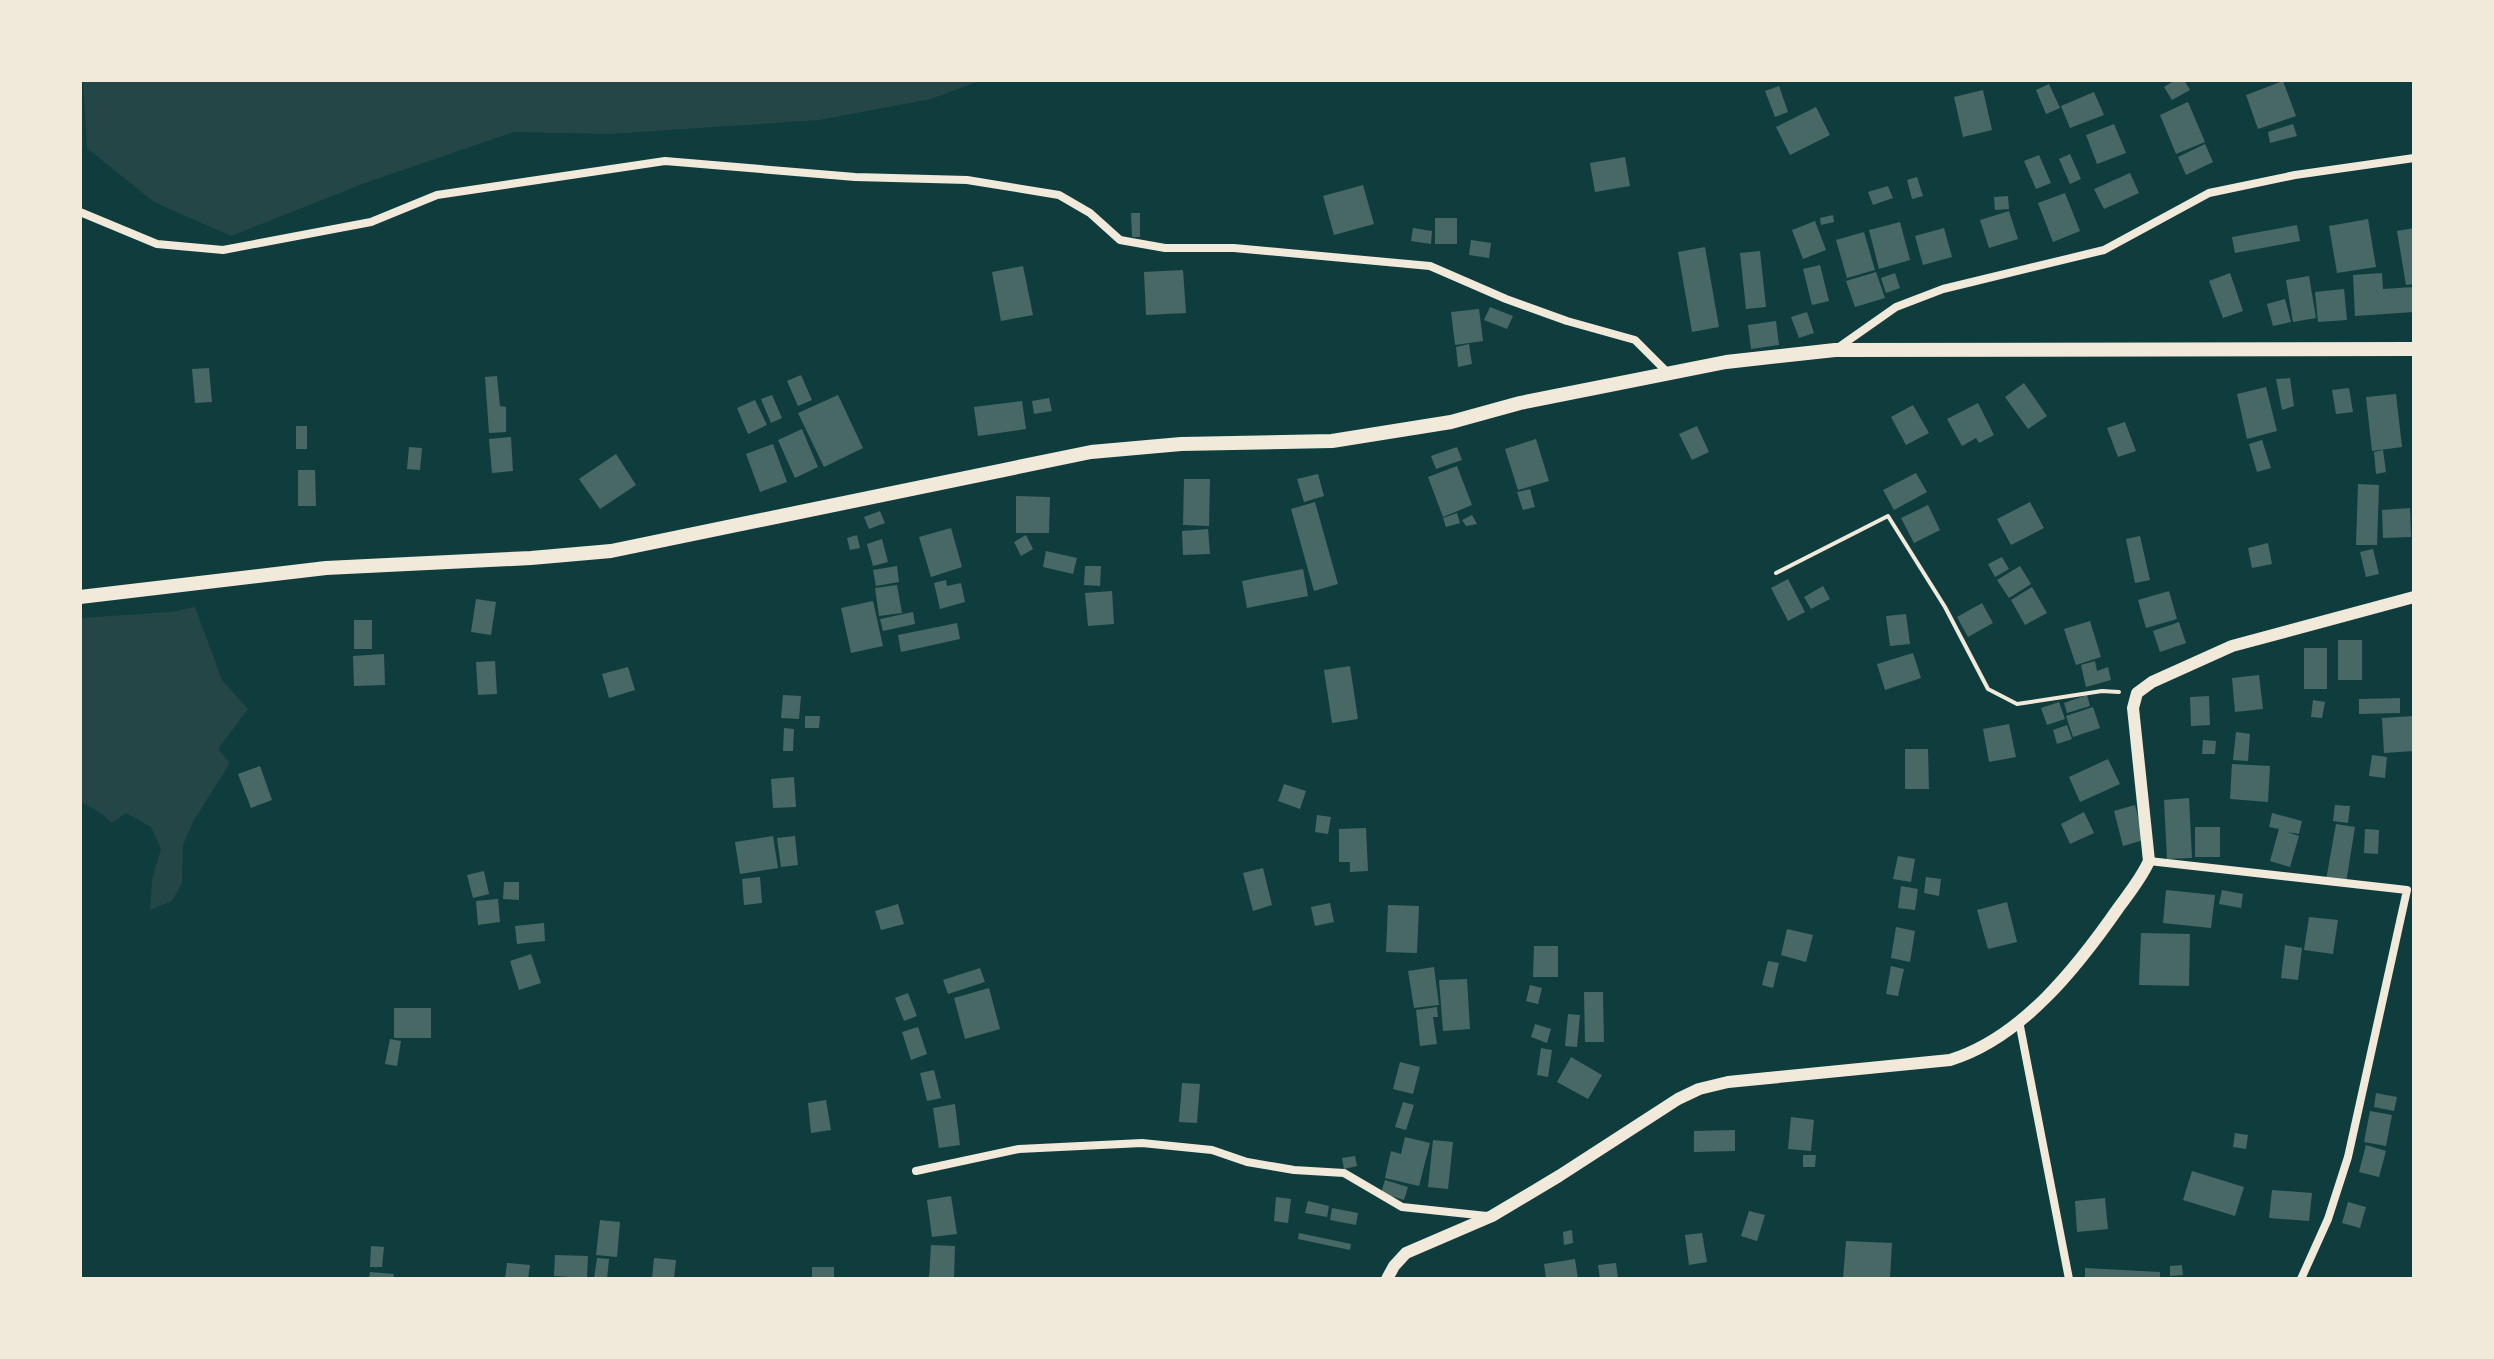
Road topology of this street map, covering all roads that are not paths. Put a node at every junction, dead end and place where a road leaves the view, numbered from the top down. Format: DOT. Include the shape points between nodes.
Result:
graph roads {
  1 [pos="2414,158"];
  2 [pos="80,212"];
  3 [pos="2414,349"];
  4 [pos="1835,350"];
  5 [pos="1669,374"];
  6 [pos="80,597"];
  7 [pos="2414,597"];
  8 [pos="2149,861"];
  9 [pos="2411,890"];
  10 [pos="2019,1021"];
  11 [pos="916,1171"];
  12 [pos="1492,1216"];
  13 [pos="1387,1279"];
  14 [pos="2069,1279"];
  15 [pos="2301,1279"];
  1 -- 4 [label="street" via="2209,193 2104,250 1943,289 1896,307"];
  2 -- 5 [label="street" via="157,244 223,250 371,222 437,195 665,161 855,177 967,180 1059,195 1120,240 1165,248 1234,248 1430,266 1506,299 1635,340"];
  3 -- 4 [label="main road"];
  4 -- 5 [label="main road"];
  5 -- 6 [label="main road" via="1451,422 1332,441 1091,452 611,551 326,568"];
  7 -- 8 [label="street" via="2232,646 2137,693 2133,708"];
  8 -- 9 [label="street"];
  8 -- 10 [label="street" via="2081,961"];
  9 -- 15 [label="street" via="2348,1157"];
  10 -- 12 [label="street" via="1980,1049 1950,1060 1699,1089"];
  10 -- 14 [label="street"];
  11 -- 12 [label="street" via="1019,1149 1142,1143 1212,1150 1294,1170 1344,1173 1402,1207"];
  12 -- 13 [label="street" via="1406,1253"];
}
